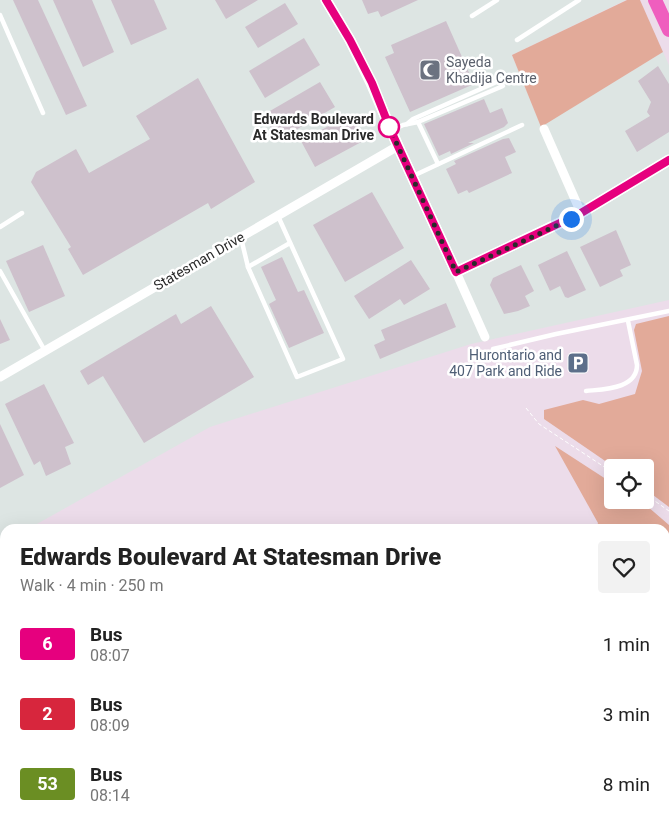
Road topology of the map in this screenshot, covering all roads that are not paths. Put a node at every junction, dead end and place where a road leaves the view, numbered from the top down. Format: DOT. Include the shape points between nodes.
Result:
graph roads {
  1 [pos="326,0"];
  2 [pos="497,0"];
  3 [pos="579,0"];
  4 [pos="655,0"];
  5 [pos="0,15"];
  6 [pos="472,16"];
  7 [pos="669,30"];
  8 [pos="517,40"];
  9 [pos="501,80"];
  10 [pos="504,86"];
  11 [pos="43,113"];
  12 [pos="418,122"];
  13 [pos="408,124"];
  14 [pos="522,125"];
  15 [pos="544,129"];
  16 [pos="391,131"];
  17 [pos="398,146"];
  18 [pos="669,160"];
  19 [pos="438,164"];
  20 [pos="412,176"];
  21 [pos="22,213"];
  22 [pos="581,213"];
  23 [pos="277,215"];
  24 [pos="0,226"];
  25 [pos="240,236"];
  26 [pos="290,243"];
  27 [pos="248,267"];
  28 [pos="0,271"];
  29 [pos="456,272"];
  30 [pos="669,311"];
  31 [pos="628,321"];
  32 [pos="484,338"];
  33 [pos="493,349"];
  34 [pos="45,351"];
  35 [pos="0,377"];
  36 [pos="586,391"];
  1 -- 16 [label="street" via="372,83"];
  2 -- 6 [label="lane"];
  3 -- 8 [label="lane"];
  4 -- 7 [label="main road"];
  5 -- 11 [label="lane"];
  9 -- 13 [label="lane" via="412,119"];
  10 -- 12 [label="lane"];
  12 -- 13 [label="lane"];
  12 -- 19 [label="lane"];
  13 -- 16 [label="lane"];
  14 -- 19 [label="lane"];
  15 -- 22 [label="street"];
  16 -- 17 [label="street"];
  17 -- 20 [label="street"];
  17 -- 23 [label="street, Statesman Drive"];
  18 -- 22 [label="street"];
  19 -- 20 [label="lane"];
  20 -- 29 [label="street"];
  21 -- 24 [label="lane"];
  22 -- 29 [label="street"];
  23 -- 25 [label="street, Statesman Drive"];
  23 -- 26 [label="lane"];
  25 -- 27 [label="lane"];
  25 -- 34 [label="street, Statesman Drive"];
  26 -- 27 [label="lane"];
  26 -- 27 [label="lane" via="343,359 297,377"];
  28 -- 34 [label="lane"];
  29 -- 32 [label="street"];
  30 -- 31 [label="lane"];
  31 -- 33 [label="lane"];
  31 -- 36 [label="lane" via="637,372 634,378 624,384"];
  34 -- 35 [label="street, Statesman Drive"];
}
